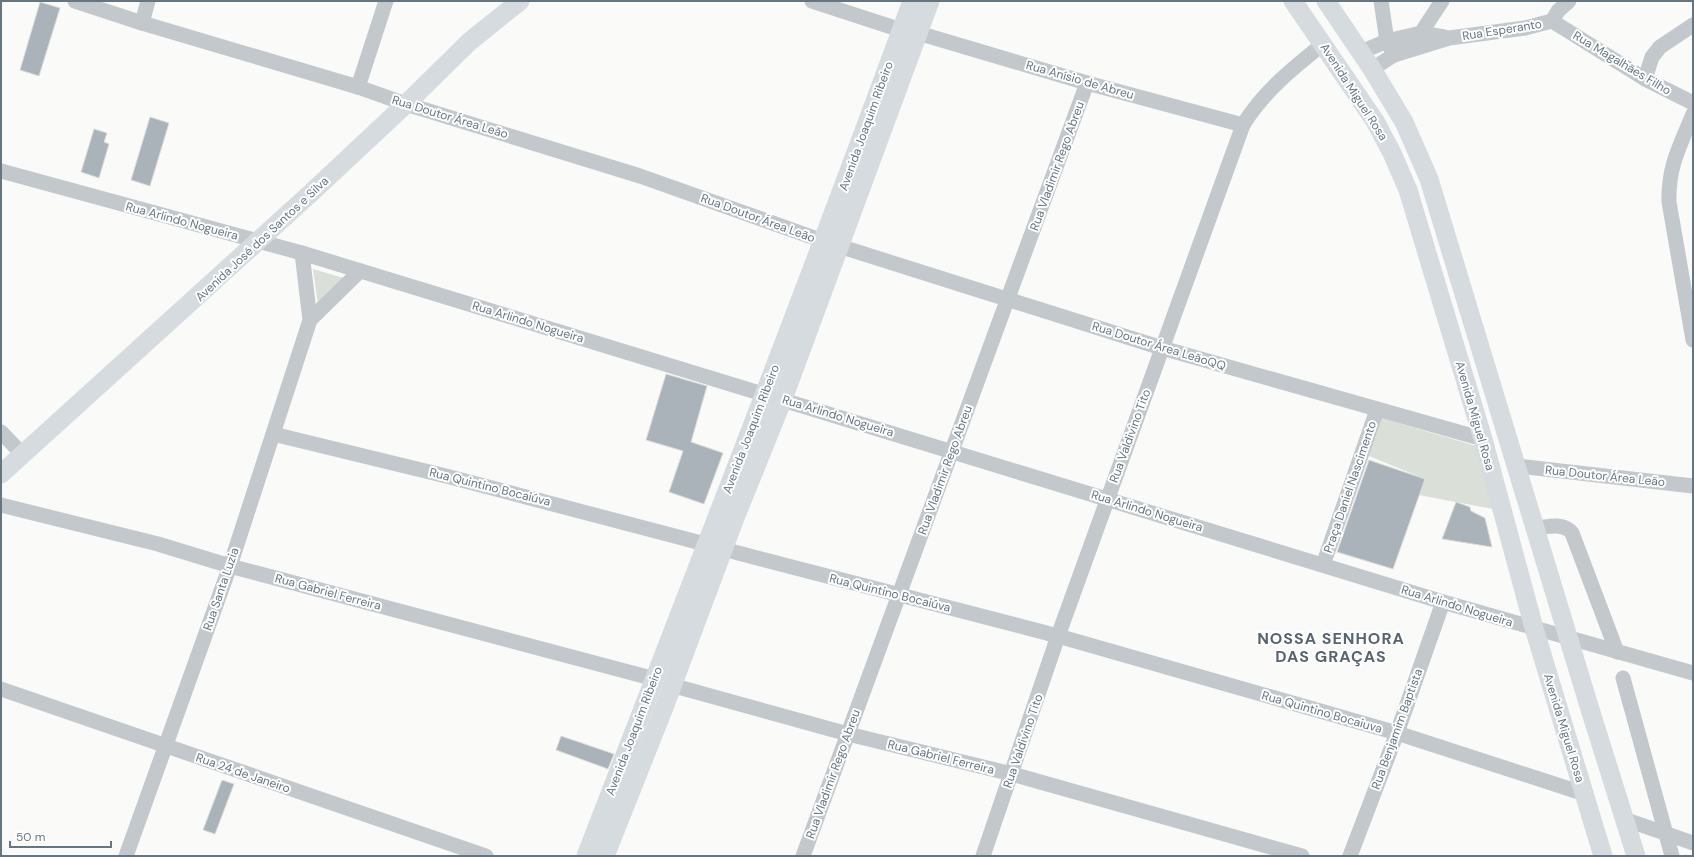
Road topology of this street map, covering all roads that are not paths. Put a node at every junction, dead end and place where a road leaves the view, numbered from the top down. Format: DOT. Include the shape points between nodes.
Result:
graph roads {
  1 [pos="75,1"];
  2 [pos="148,1"];
  3 [pos="386,1"];
  4 [pos="506,1"];
  5 [pos="520,1"];
  6 [pos="812,1"];
  7 [pos="912,1"];
  8 [pos="930,1"];
  9 [pos="1293,1"];
  10 [pos="1326,1"];
  11 [pos="1381,1"];
  12 [pos="1442,1"];
  13 [pos="1569,1"];
  14 [pos="1552,21"];
  15 [pos="142,23"];
  16 [pos="1693,25"];
  17 [pos="910,31"];
  18 [pos="1421,33"];
  19 [pos="1449,38"];
  20 [pos="1387,41"];
  21 [pos="469,42"];
  22 [pos="1323,44"];
  23 [pos="1361,52"];
  24 [pos="1394,55"];
  25 [pos="1372,69"];
  26 [pos="1645,79"];
  27 [pos="1087,83"];
  28 [pos="358,87"];
  29 [pos="1693,103"];
  30 [pos="406,104"];
  31 [pos="1693,114"];
  32 [pos="1243,125"];
  33 [pos="1,171"];
  34 [pos="258,242"];
  35 [pos="831,243"];
  36 [pos="302,254"];
  37 [pos="360,271"];
  38 [pos="1008,298"];
  39 [pos="310,320"];
  40 [pos="1693,340"];
  41 [pos="1162,348"];
  42 [pos="774,397"];
  43 [pos="1377,410"];
  44 [pos="1,432"];
  45 [pos="273,434"];
  46 [pos="1483,439"];
  47 [pos="952,451"];
  48 [pos="22,454"];
  49 [pos="1517,466"];
  50 [pos="1,474"];
  51 [pos="1693,486"];
  52 [pos="1107,499"];
  53 [pos="1,505"];
  54 [pos="1536,528"];
  55 [pos="714,546"];
  56 [pos="1323,565"];
  57 [pos="230,566"];
  58 [pos="899,595"];
  59 [pos="1443,602"];
  60 [pos="1534,628"];
  61 [pos="1058,636"];
  62 [pos="1569,637"];
  63 [pos="1617,652"];
  64 [pos="1693,672"];
  65 [pos="1623,678"];
  66 [pos="663,682"];
  67 [pos="1,689"];
  68 [pos="1397,733"];
  69 [pos="848,734"];
  70 [pos="166,746"];
  71 [pos="1012,774"];
  72 [pos="1585,794"];
  73 [pos="1624,820"];
  74 [pos="1666,834"];
  75 [pos="1693,843"];
  76 [pos="126,856"];
  77 [pos="486,856"];
  78 [pos="586,856"];
  79 [pos="605,856"];
  80 [pos="803,856"];
  81 [pos="983,856"];
  82 [pos="1302,856"];
  83 [pos="1350,856"];
  84 [pos="1602,856"];
  85 [pos="1636,856"];
  86 [pos="1672,856"];
  1 -- 15 [label="street, Rua Doutor Área Leão"];
  2 -- 15 [label="street"];
  3 -- 28 [label="street"];
  4 -- 21 [label="main road"];
  5 -- 21 [label="main road, Avenida José dos Santos e Silva"];
  6 -- 17 [label="street, Rua Anísio de Abreu"];
  7 -- 17 [label="main road, Avenida Joaquim Ribeiro"];
  8 -- 17 [label="main road, Avenida Joaquim Ribeiro"];
  9 -- 22 [label="main road, Avenida Miguel Rosa"];
  10 -- 23 [label="main road, Avenida Miguel Rosa"];
  11 -- 20 [label="street"];
  12 -- 18 [label="street"];
  13 -- 14 [label="street, Rua Esperanto"];
  14 -- 19 [label="street, Rua Esperanto" via="1525,28"];
  14 -- 26 [label="street, Rua Magalhães Filho"];
  15 -- 28 [label="street, Rua Doutor Área Leão"];
  16 -- 26 [label="street" via="1660,47 1652,57"];
  17 -- 27 [label="street, Rua Anísio de Abreu"];
  17 -- 35 [label="main road, Avenida Joaquim Ribeiro"];
  18 -- 19 [label="street, Rua Esperanto"];
  18 -- 20 [label="street, Rua Esperanto"];
  19 -- 24 [label="street, Rua Esperanto"];
  20 -- 23 [label="street, Rua Esperanto"];
  20 -- 24 [label="street"];
  21 -- 30 [label="main road, Avenida José dos Santos e Silva"];
  22 -- 32 [label="street, Rua Valdivino Tito" via="1261,99"];
  22 -- 46 [label="main road, Avenida Miguel Rosa" via="1375,121 1408,190"];
  23 -- 25 [label="main road, Avenida Miguel Rosa"];
  24 -- 25 [label="street, Rua Esperanto"];
  25 -- 49 [label="main road, Avenida Miguel Rosa" via="1404,122 1429,179"];
  26 -- 29 [label="street, Rua Magalhães Filho"];
  27 -- 32 [label="street, Rua Anísio de Abreu"];
  27 -- 38 [label="street, Rua Vladimir Rego Abreu"];
  28 -- 30 [label="street, Rua Doutor Área Leão"];
  30 -- 34 [label="main road, Avenida José dos Santos e Silva"];
  30 -- 35 [label="street, Rua Doutor Área Leão" via="640,176"];
  31 -- 40 [label="street" via="1672,163 1668,182 1670,209"];
  32 -- 41 [label="street, Rua Valdivino Tito"];
  33 -- 34 [label="street, Rua Arlindo Nogueira"];
  34 -- 36 [label="street, Rua Arlindo Nogueira"];
  34 -- 48 [label="main road, Avenida José dos Santos e Silva"];
  35 -- 38 [label="street, Rua Doutor Área LeãoQQ"];
  35 -- 42 [label="main road, Avenida Joaquim Ribeiro"];
  36 -- 37 [label="street, Rua Arlindo Nogueira"];
  36 -- 39 [label="street, Rua Santa Luzia"];
  37 -- 39 [label="street, Rua Santa Luzia"];
  37 -- 42 [label="street, Rua Arlindo Nogueira"];
  38 -- 41 [label="street, Rua Doutor Área LeãoQQ"];
  38 -- 47 [label="street, Rua Vladimir Rego Abreu"];
  39 -- 45 [label="street, Rua Santa Luzia"];
  41 -- 43 [label="street, Rua Doutor Área LeãoQQ"];
  41 -- 52 [label="street, Rua Valdivino Tito"];
  42 -- 47 [label="street, Rua Arlindo Nogueira"];
  42 -- 55 [label="main road, Avenida Joaquim Ribeiro"];
  43 -- 46 [label="street, Rua Doutor Área LeãoQQ"];
  43 -- 56 [label="street, Praça Daniel Nascimento"];
  44 -- 48 [label="street"];
  45 -- 55 [label="street, Rua Quintino Bocaiúva"];
  45 -- 57 [label="street, Rua Santa Luzia"];
  46 -- 60 [label="main road, Avenida Miguel Rosa"];
  47 -- 52 [label="street, Rua Arlindo Nogueira"];
  47 -- 58 [label="street, Rua Vladimir Rego Abreu"];
  48 -- 50 [label="main road, Avenida José dos Santos e Silva"];
  49 -- 51 [label="street, Rua Doutor Área Leão"];
  49 -- 54 [label="main road, Avenida Miguel Rosa"];
  52 -- 56 [label="street, Rua Arlindo Nogueira"];
  52 -- 61 [label="street, Rua Valdivino Tito"];
  53 -- 57 [label="street, Rua Gabriel Ferreira" via="158,544"];
  54 -- 62 [label="main road, Avenida Miguel Rosa"];
  54 -- 63 [label="street" via="1557,526 1564,527 1572,533"];
  55 -- 58 [label="street, Rua Quintino Bocaiúva"];
  55 -- 66 [label="main road, Avenida Joaquim Ribeiro"];
  56 -- 59 [label="street, Rua Arlindo Nogueira"];
  57 -- 66 [label="street, Rua Gabriel Ferreira"];
  57 -- 70 [label="street, Rua Santa Luzia"];
  58 -- 61 [label="street, Rua Quintino Bocaiúva"];
  58 -- 69 [label="street, Rua Vladimir Rego Abreu"];
  59 -- 60 [label="street, Rua Arlindo Nogueira"];
  59 -- 68 [label="street, Rua Benjamim Baptista"];
  60 -- 62 [label="street, Rua Arlindo Nogueira"];
  60 -- 72 [label="main road, Avenida Miguel Rosa"];
  61 -- 68 [label="street, Rua Quintino Bocaiuva"];
  61 -- 71 [label="street, Rua Valdivino Tito"];
  62 -- 63 [label="street"];
  62 -- 73 [label="main road, Avenida Miguel Rosa"];
  63 -- 64 [label="street"];
  65 -- 74 [label="street"];
  66 -- 69 [label="street, Rua Gabriel Ferreira"];
  66 -- 78 [label="main road, Avenida Joaquim Ribeiro"];
  66 -- 79 [label="main road, Avenida Joaquim Ribeiro"];
  67 -- 70 [label="street, Rua 24 de Janeiro"];
  68 -- 72 [label="street, Rua Quintino Bocaiuva"];
  68 -- 83 [label="street, Rua Benjamim Baptista"];
  69 -- 71 [label="street, Rua Gabriel Ferreira"];
  69 -- 80 [label="street, Rua Vladimir Rego Abreu"];
  70 -- 76 [label="street, Rua Santa Luzia"];
  70 -- 77 [label="street, Rua 24 de Janeiro"];
  71 -- 81 [label="street, Rua Valdivino Tito"];
  71 -- 82 [label="street, Rua Gabriel Ferreira"];
  72 -- 84 [label="main road, Avenida Miguel Rosa"];
  73 -- 74 [label="street"];
  73 -- 85 [label="main road, Avenida Miguel Rosa"];
  74 -- 75 [label="street"];
  74 -- 86 [label="street"];
}
